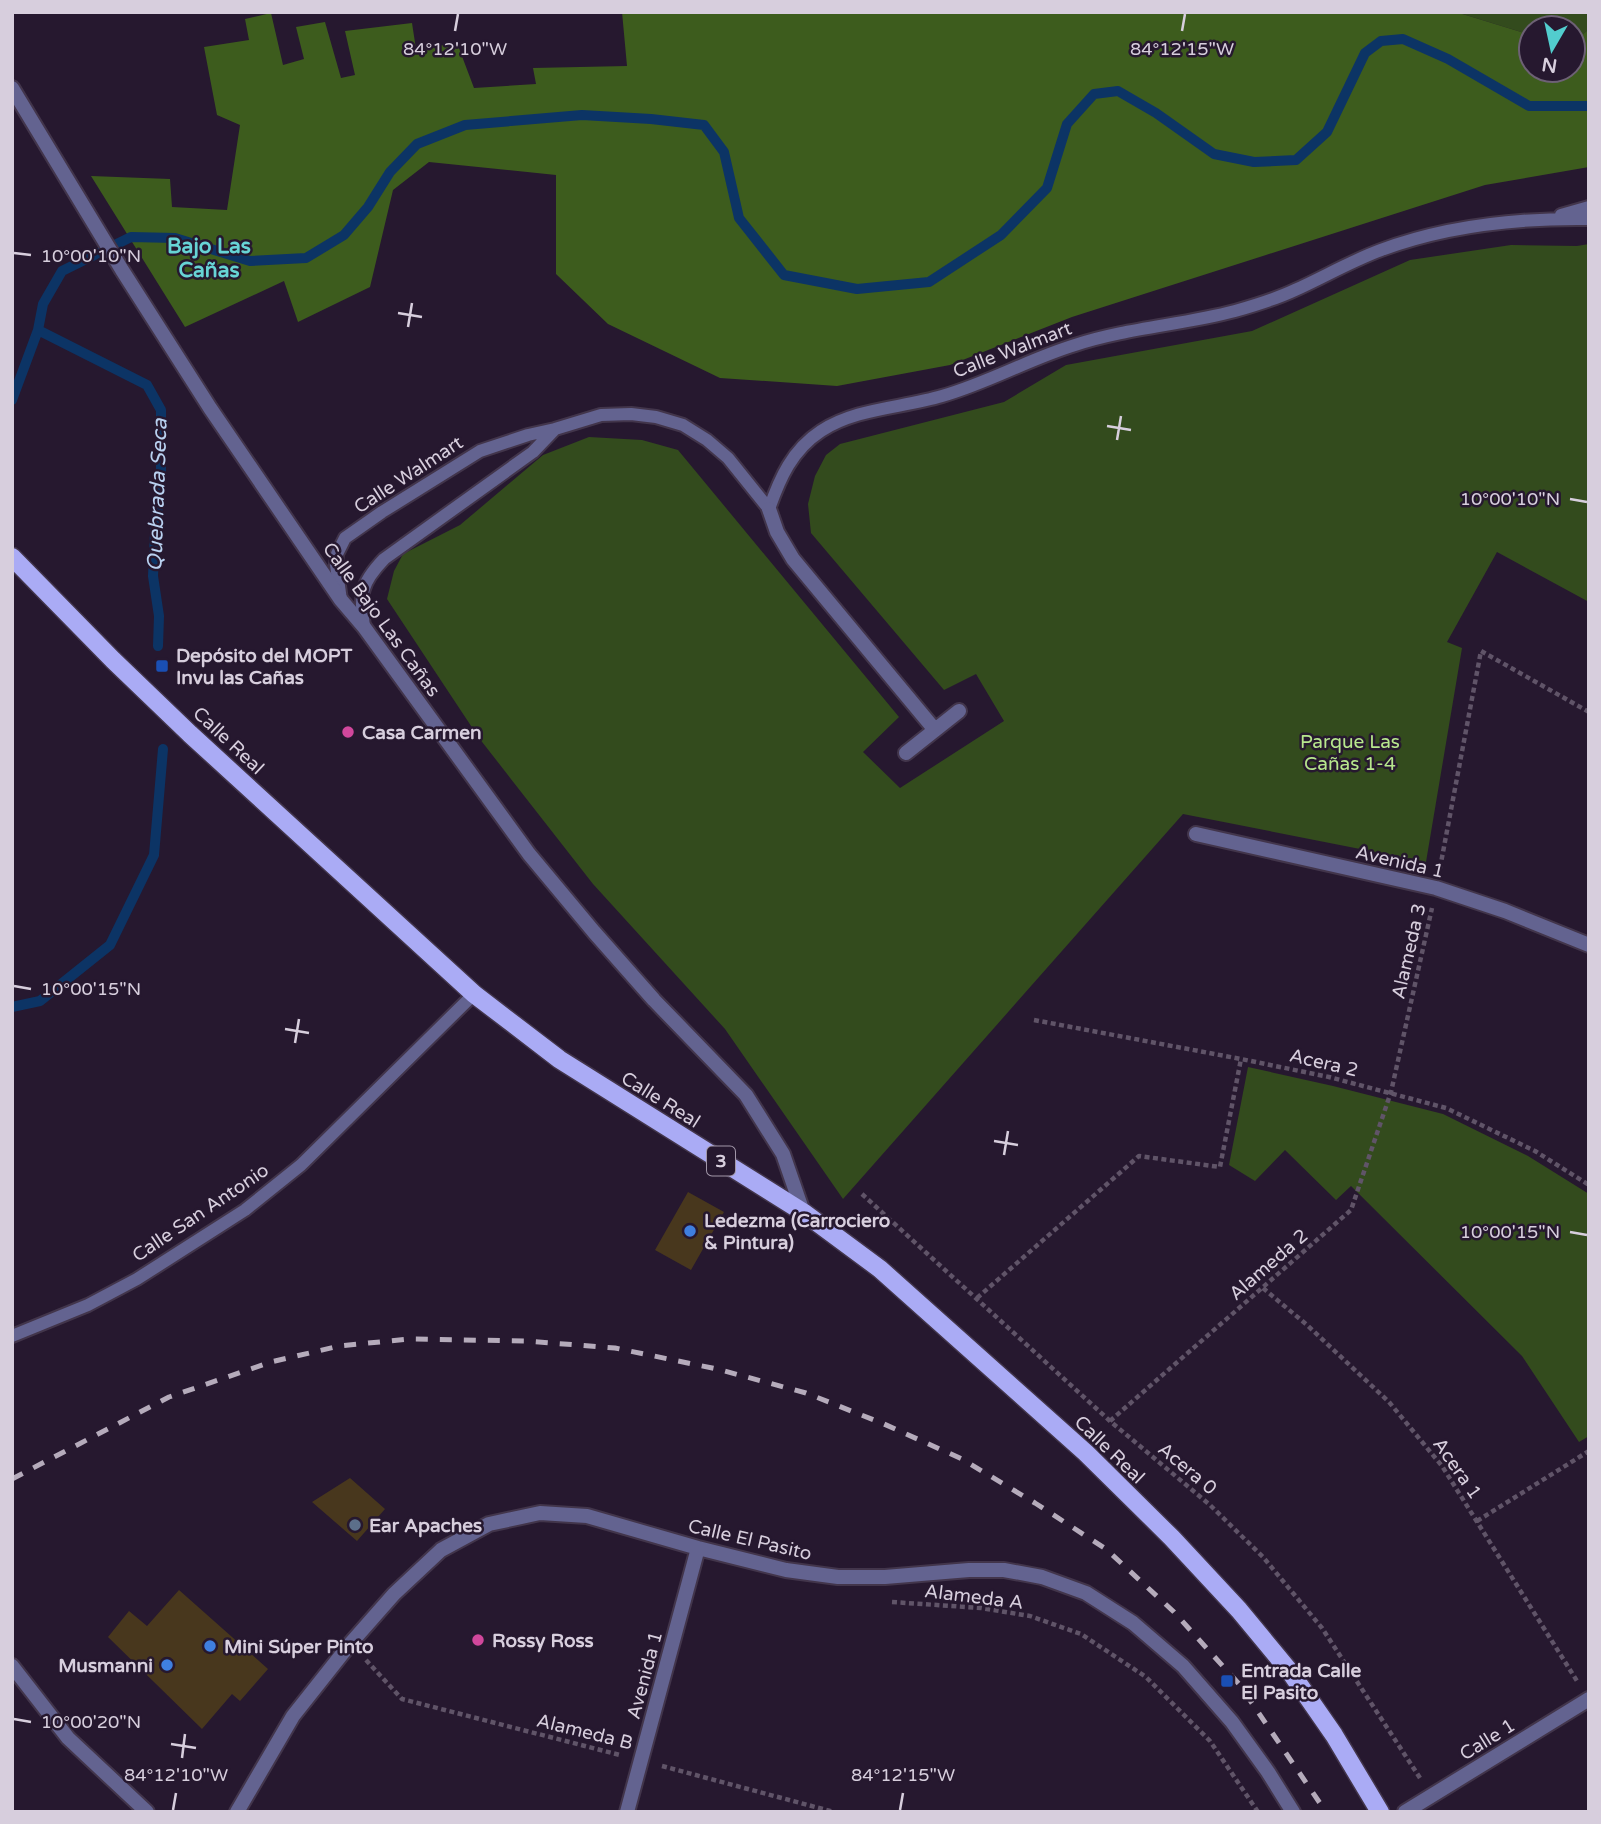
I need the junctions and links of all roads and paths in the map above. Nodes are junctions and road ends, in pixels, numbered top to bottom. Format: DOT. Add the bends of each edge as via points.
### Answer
graph roads {
  1 [pos="12,88"];
  2 [pos="1589,207"];
  3 [pos="1550,218"];
  4 [pos="1589,219"];
  5 [pos="555,429"];
  6 [pos="769,509"];
  7 [pos="12,557"];
  8 [pos="341,600"];
  9 [pos="363,626"];
  10 [pos="959,711"];
  11 [pos="1589,712"];
  12 [pos="935,730"];
  13 [pos="906,753"];
  14 [pos="1196,834"];
  15 [pos="1436,888"];
  16 [pos="1589,946"];
  17 [pos="474,994"];
  18 [pos="1034,1020"];
  19 [pos="1241,1059"];
  20 [pos="1391,1092"];
  21 [pos="1589,1185"];
  22 [pos="862,1194"];
  23 [pos="803,1212"];
  24 [pos="1263,1288"];
  25 [pos="977,1298"];
  26 [pos="12,1336"];
  27 [pos="1110,1420"];
  28 [pos="1589,1451"];
  29 [pos="1477,1521"];
  30 [pos="698,1548"];
  31 [pos="886,1601"];
  32 [pos="351,1644"];
  33 [pos="12,1666"];
  34 [pos="1589,1699"];
  35 [pos="640,1760"];
  36 [pos="1431,1796"];
  37 [pos="147,1812"];
  38 [pos="237,1812"];
  39 [pos="626,1812"];
  40 [pos="834,1812"];
  41 [pos="1258,1812"];
  42 [pos="1293,1812"];
  43 [pos="1380,1812"];
  44 [pos="1405,1812"];
  1 -- 8 [label="street, Calle Bajo Las Cañas" via="210,408"];
  2 -- 3 [label="lane, Calle Walmart"];
  3 -- 4 [label="lane, Calle Walmart"];
  3 -- 6 [label="lane, Calle Walmart" via="1482,224 1417,238 1370,254 1270,301 1072,345 970,388 844,420 821,431 794,454"];
  5 -- 6 [label="lane, Calle Walmart" via="601,415 631,414 683,425 728,458"];
  5 -- 8 [label="lane, Calle Walmart" via="480,451 345,538 336,565"];
  5 -- 9 [label="lane, Calle Walmart" via="533,452 377,566 361,599"];
  6 -- 12 [label="street" via="793,559"];
  7 -- 17 [label="main road, Calle Real / 3" via="190,734"];
  8 -- 9 [label="street, Calle Bajo Las Cañas"];
  9 -- 23 [label="street, Calle Bajo Las Cañas" via="529,855 593,932 746,1095 783,1154"];
  10 -- 12 [label="street"];
  11 -- 15 [label="path, Alameda 3" via="1481,651"];
  12 -- 13 [label="street"];
  14 -- 15 [label="street, Avenida 1"];
  15 -- 16 [label="street, Avenida 1"];
  15 -- 20 [label="path, Alameda 3"];
  17 -- 23 [label="main road, Calle Real / 3" via="559,1059"];
  17 -- 26 [label="lane, Calle San Antonio" via="301,1165 245,1210 137,1279"];
  18 -- 19 [label="path, Acera 2"];
  19 -- 20 [label="path, Acera 2"];
  19 -- 25 [label="path" via="1220,1167 1139,1156"];
  20 -- 21 [label="path, Acera 2" via="1458,1113 1535,1150"];
  20 -- 24 [label="path, Alameda 2" via="1351,1210"];
  22 -- 25 [label="path, Acera 0"];
  23 -- 43 [label="main road, Calle Real / 3" via="880,1269 1086,1453 1172,1538 1292,1673"];
  24 -- 27 [label="path, Alameda 2"];
  24 -- 29 [label="path, Acera 1" via="1389,1402 1442,1466"];
  25 -- 27 [label="path, Acera 0"];
  27 -- 36 [label="path, Acera 0" via="1263,1557 1322,1628"];
  28 -- 29 [label="path"];
  29 -- 34 [label="path, Acera 1"];
  30 -- 32 [label="street, Calle El Pasito" via="587,1516 540,1513 489,1524 441,1550 394,1594"];
  30 -- 35 [label="street, Avenida 1"];
  30 -- 42 [label="street, Calle El Pasito" via="786,1570 838,1577 1004,1570 1086,1592 1133,1623 1183,1666 1232,1722"];
  31 -- 41 [label="path, Alameda A" via="1030,1616 1081,1634 1156,1686 1210,1741"];
  32 -- 35 [label="path, Alameda B" via="402,1699"];
  32 -- 38 [label="street, Calle El Pasito" via="293,1716"];
  33 -- 37 [label="street" via="68,1738"];
  34 -- 36 [label="street, Calle 1"];
  35 -- 39 [label="street, Avenida 1"];
  35 -- 40 [label="path, Alameda B"];
  36 -- 44 [label="street, Calle 1"];
}
